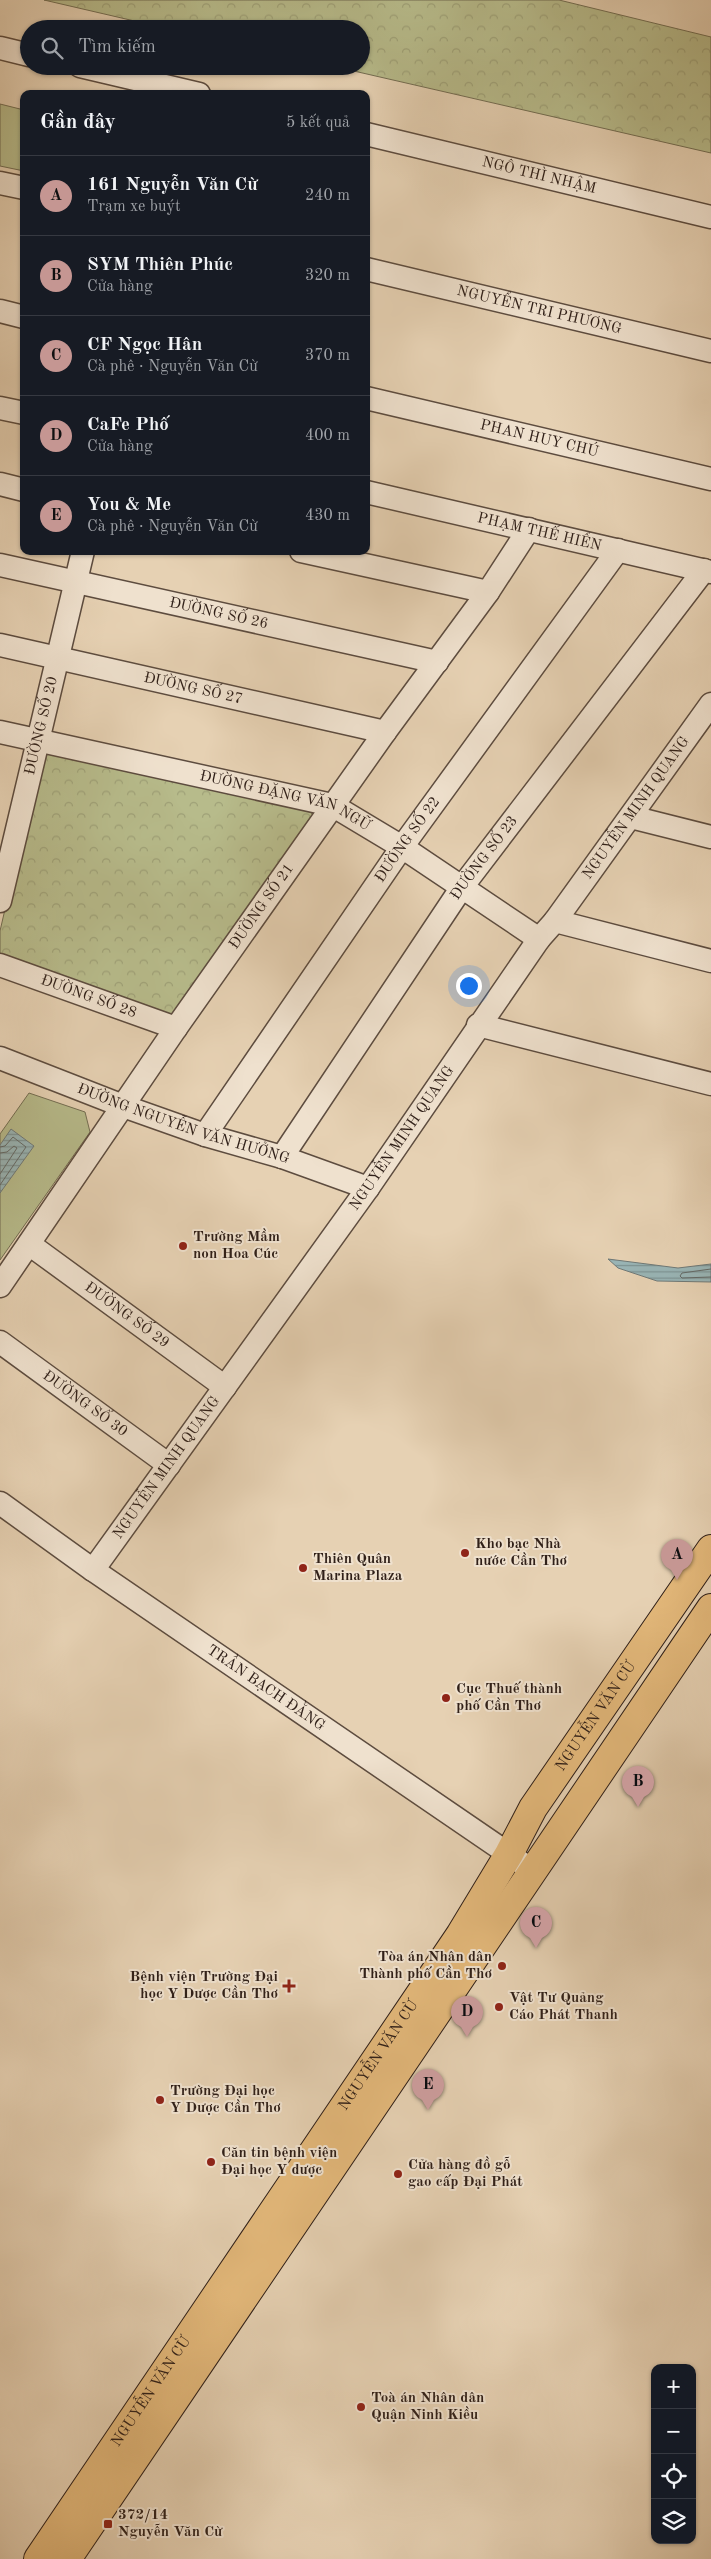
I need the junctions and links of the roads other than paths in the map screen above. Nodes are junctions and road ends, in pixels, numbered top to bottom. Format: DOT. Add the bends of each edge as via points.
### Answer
graph roads {
  1 [pos="0,48"];
  2 [pos="20,52"];
  3 [pos="118,75"];
  4 [pos="180,90"];
  5 [pos="370,135"];
  6 [pos="0,183"];
  7 [pos="20,187"];
  8 [pos="711,217"];
  9 [pos="370,270"];
  10 [pos="0,312"];
  11 [pos="20,316"];
  12 [pos="711,351"];
  13 [pos="370,399"];
  14 [pos="0,408"];
  15 [pos="20,412"];
  16 [pos="711,479"];
  17 [pos="0,484"];
  18 [pos="20,489"];
  19 [pos="370,493"];
  20 [pos="529,529"];
  21 [pos="618,550"];
  22 [pos="82,555"];
  23 [pos="319,555"];
  24 [pos="0,565"];
  25 [pos="707,571"];
  26 [pos="75,582"];
  27 [pos="488,592"];
  28 [pos="0,645"];
  29 [pos="58,657"];
  30 [pos="437,662"];
  31 [pos="708,711"];
  32 [pos="0,732"];
  33 [pos="384,732"];
  34 [pos="39,742"];
  35 [pos="332,805"];
  36 [pos="631,817"];
  37 [pos="711,837"];
  38 [pos="402,847"];
  39 [pos="462,887"];
  40 [pos="0,901"];
  41 [pos="555,921"];
  42 [pos="539,939"];
  43 [pos="711,961"];
  44 [pos="0,965"];
  45 [pos="478,1025"];
  46 [pos="176,1028"];
  47 [pos="0,1058"];
  48 [pos="711,1084"];
  49 [pos="123,1106"];
  50 [pos="205,1135"];
  51 [pos="282,1156"];
  52 [pos="368,1188"];
  53 [pos="30,1244"];
  54 [pos="0,1286"];
  55 [pos="0,1342"];
  56 [pos="225,1386"];
  57 [pos="169,1465"];
  58 [pos="0,1503"];
  59 [pos="711,1549"];
  60 [pos="93,1570"];
  61 [pos="711,1608"];
  62 [pos="509,1854"];
  63 [pos="532,1870"];
  64 [pos="38,2559"];
  65 [pos="67,2559"];
  1 -- 2 [label="street"];
  3 -- 4 [label="street"];
  5 -- 8 [label="street, NGÔ THÌ NHẬM"];
  6 -- 7 [label="street"];
  9 -- 12 [label="street, NGUYỂN TRI PHƯƠNG"];
  10 -- 11 [label="street"];
  13 -- 16 [label="street, PHAN HUY CHÚ"];
  14 -- 15 [label="street"];
  17 -- 18 [label="street"];
  19 -- 20 [label="street, PHẠM THẾ HIỂN"];
  20 -- 21 [label="street, PHẠM THẾ HIỂN"];
  20 -- 27 [label="street, ĐƯỜNG SỐ 21"];
  21 -- 25 [label="street, PHẠM THẾ HIỂN"];
  21 -- 38 [label="street, ĐƯỜNG SỐ 22"];
  22 -- 26 [label="street, ĐƯỜNG SỐ 20"];
  23 -- 27 [label="street"];
  24 -- 26 [label="street, ĐƯỜNG SỐ 26"];
  25 -- 39 [label="street, ĐƯỜNG SỐ 23"];
  26 -- 29 [label="street, ĐƯỜNG SỐ 20"];
  26 -- 30 [label="street, ĐƯỜNG SỐ 26"];
  27 -- 30 [label="street, ĐƯỜNG SỐ 21"];
  28 -- 29 [label="street, ĐƯỜNG SỐ 27"];
  29 -- 33 [label="street, ĐƯỜNG SỐ 27"];
  29 -- 34 [label="street, ĐƯỜNG SỐ 20"];
  30 -- 33 [label="street, ĐƯỜNG SỐ 21"];
  31 -- 36 [label="street, NGUYỄN MINH QUANG"];
  32 -- 34 [label="street, ĐƯỜNG ĐẶNG VĂN NGỮ"];
  33 -- 35 [label="street, ĐƯỜNG SỐ 21"];
  34 -- 35 [label="street, ĐƯỜNG ĐẶNG VĂN NGỮ"];
  34 -- 40 [label="street, ĐƯỜNG SỐ 20"];
  35 -- 38 [label="street, ĐƯỜNG ĐẶNG VĂN NGỮ"];
  35 -- 46 [label="street, ĐƯỜNG SỐ 21"];
  36 -- 37 [label="street"];
  36 -- 41 [label="street, NGUYỄN MINH QUANG"];
  38 -- 39 [label="street, ĐƯỜNG ĐẶNG VĂN NGỮ"];
  38 -- 50 [label="street, ĐƯỜNG SỐ 22"];
  39 -- 42 [label="street, ĐƯỜNG ĐẶNG VĂN NGỮ"];
  39 -- 51 [label="street, ĐƯỜNG SỐ 23"];
  41 -- 42 [label="street, NGUYỄN MINH QUANG"];
  41 -- 43 [label="street"];
  42 -- 45 [label="street, NGUYỄN MINH QUANG"];
  44 -- 46 [label="street, ĐƯỜNG SỐ 28"];
  45 -- 48 [label="street"];
  45 -- 52 [label="street, NGUYỄN MINH QUANG"];
  46 -- 49 [label="street, ĐƯỜNG SỐ 21"];
  47 -- 49 [label="street, ĐƯỜNG NGUYỄN VĂN HƯỞNG"];
  49 -- 50 [label="street, ĐƯỜNG NGUYỄN VĂN HƯỞNG"];
  49 -- 53 [label="street, ĐƯỜNG SỐ 21"];
  50 -- 51 [label="street, ĐƯỜNG NGUYỄN VĂN HƯỞNG"];
  51 -- 52 [label="street, ĐƯỜNG NGUYỄN VĂN HƯỞNG"];
  52 -- 56 [label="street, NGUYỄN MINH QUANG"];
  53 -- 54 [label="street, ĐƯỜNG SỐ 21"];
  53 -- 56 [label="street, ĐƯỜNG SỐ 29"];
  55 -- 57 [label="street, ĐƯỜNG SỐ 30"];
  56 -- 57 [label="street, NGUYỄN MINH QUANG"];
  57 -- 60 [label="street, NGUYỄN MINH QUANG"];
  58 -- 60 [label="street, TRẦN BẠCH ĐẰNG"];
  59 -- 62 [label="main road, NGUYỄN VĂN CỪ" via="533,1808"];
  60 -- 62 [label="street, TRẦN BẠCH ĐẰNG"];
  61 -- 63 [label="main road, NGUYỄN VĂN CỪ"];
  62 -- 63 [label="street, TRẦN BẠCH ĐẰNG"];
  62 -- 64 [label="main road, NGUYỄN VĂN CỪ" via="460,1935"];
  63 -- 65 [label="main road, NGUYỄN VĂN CỪ"];
}
